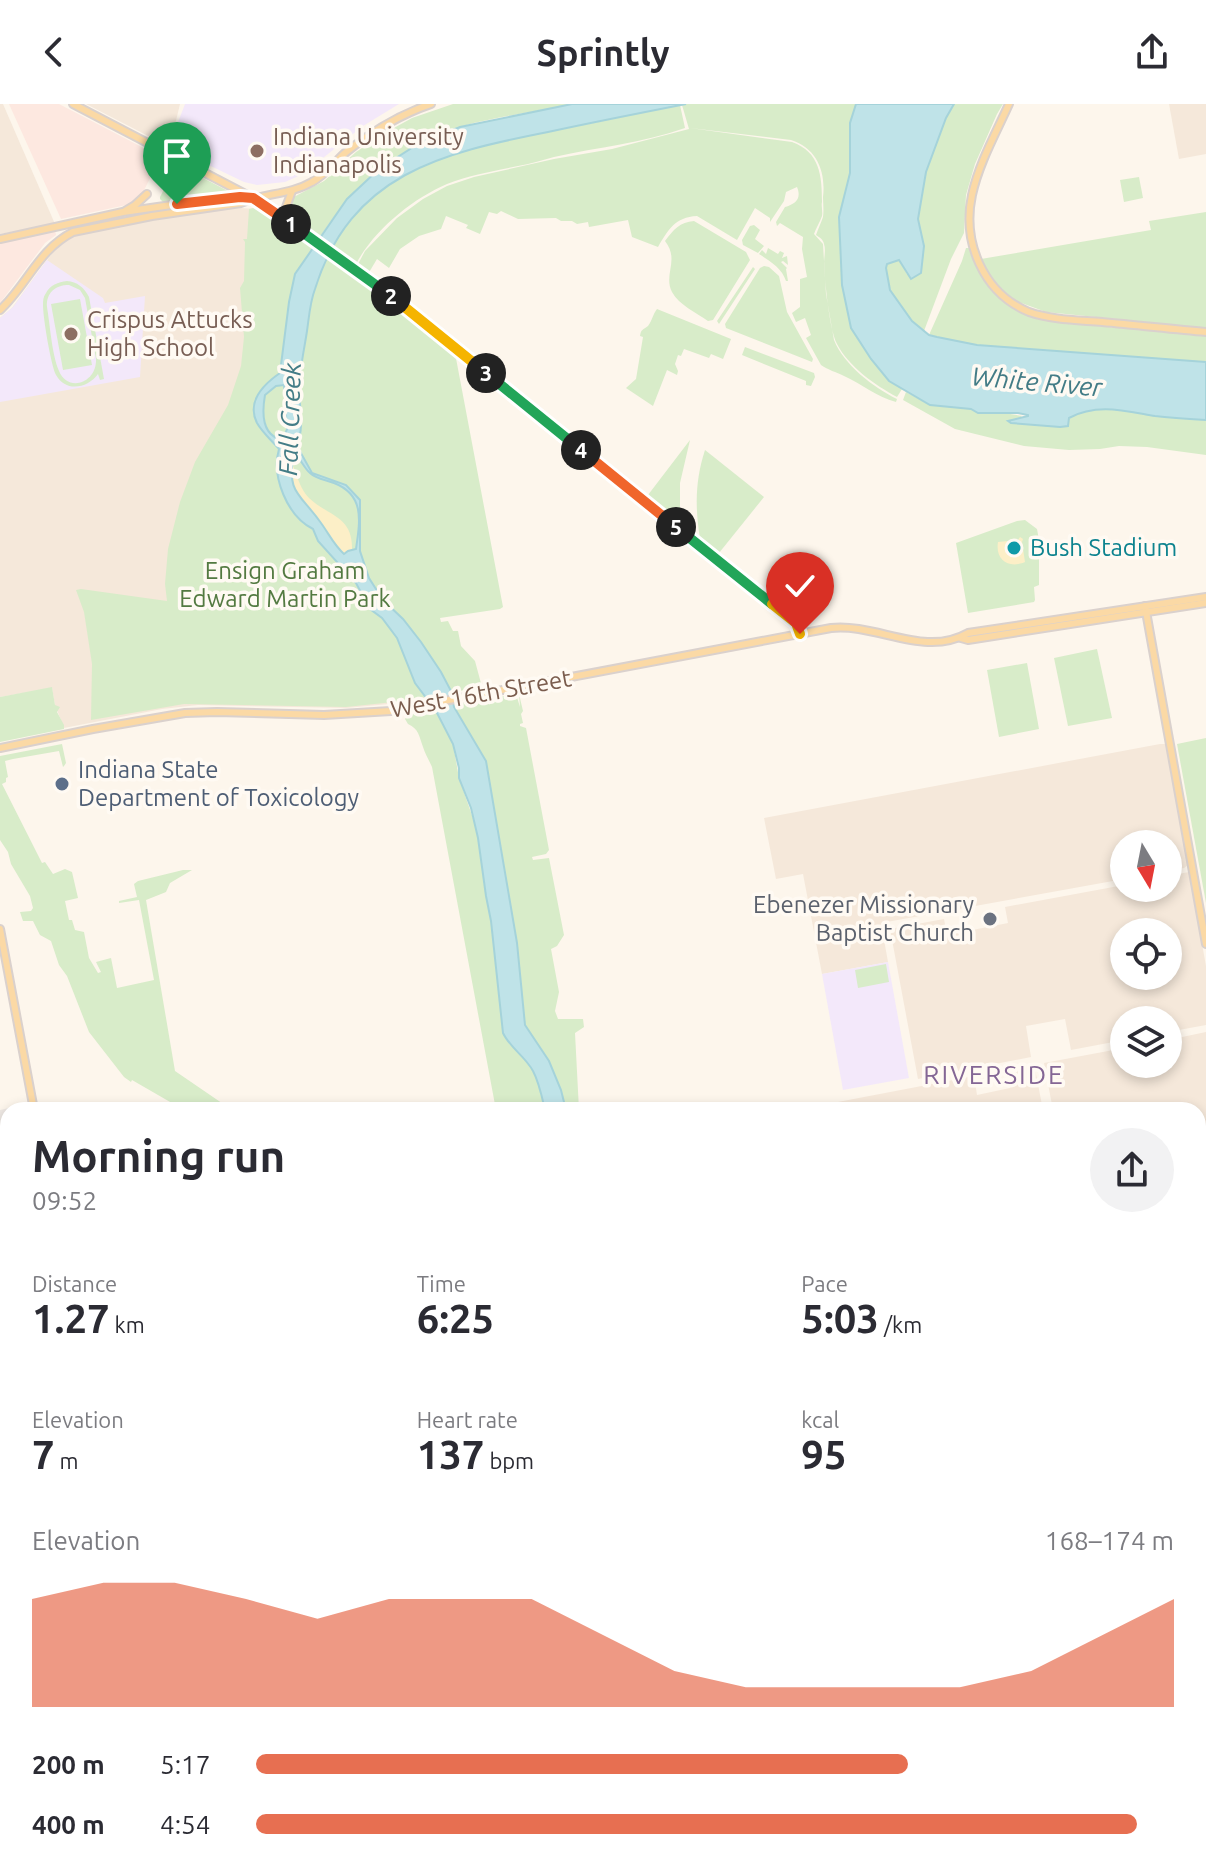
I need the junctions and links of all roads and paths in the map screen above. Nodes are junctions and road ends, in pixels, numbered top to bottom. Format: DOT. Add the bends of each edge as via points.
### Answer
graph roads {
  1 [pos="73,104"];
  2 [pos="431,104"];
  3 [pos="1009,104"];
  4 [pos="292,191"];
  5 [pos="147,194"];
  6 [pos="253,198"];
  7 [pos="123,212"];
  8 [pos="292,225"];
  9 [pos="0,239"];
  10 [pos="0,310"];
  11 [pos="1206,332"];
  12 [pos="1206,597"];
  13 [pos="1206,603"];
  14 [pos="1146,609"];
  15 [pos="800,634"];
  16 [pos="0,748"];
  17 [pos="0,929"];
  18 [pos="1206,944"];
  19 [pos="32,1102"];
  1 -- 6 [label="main road"];
  2 -- 4 [label="main road" via="380,128 317,179"];
  3 -- 11 [label="main road" via="970,207 975,254 995,288 1042,316"];
  4 -- 6 [label="main road"];
  4 -- 8 [label="main road" via="286,207"];
  5 -- 7 [label="main road"];
  6 -- 7 [label="main road"];
  6 -- 8 [label="main road"];
  6 -- 10 [label="main road" via="62,238"];
  7 -- 9 [label="main road"];
  8 -- 15 [label="main road" via="388,294 796,623"];
  12 -- 14 [label="main road, West 16th Street"];
  13 -- 14 [label="main road, West 16th Street"];
  14 -- 15 [label="main road, West 16th Street" via="968,640 912,641 847,627"];
  14 -- 18 [label="main road"];
  15 -- 16 [label="main road, West 16th Street" via="371,713 185,713"];
  17 -- 19 [label="main road"];
}
